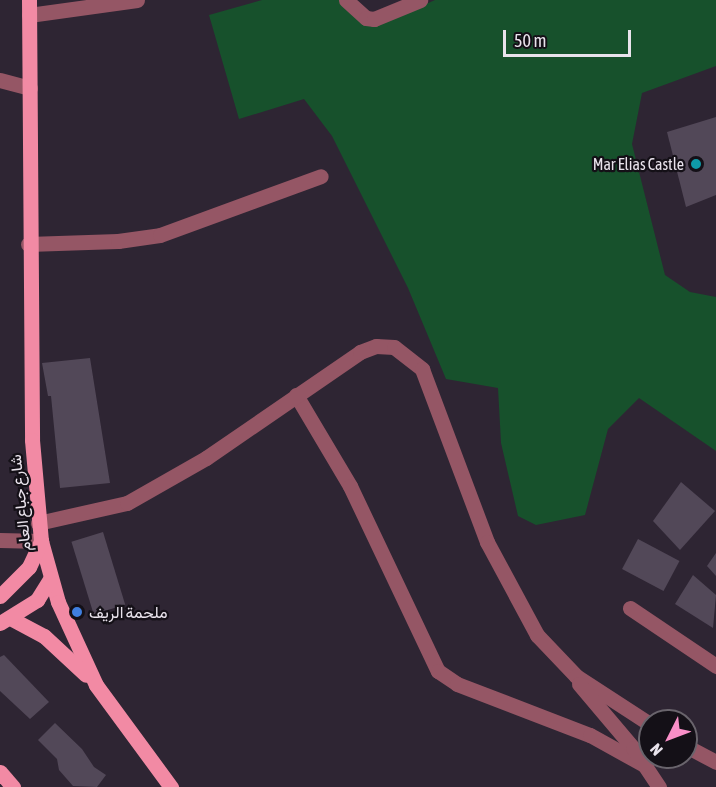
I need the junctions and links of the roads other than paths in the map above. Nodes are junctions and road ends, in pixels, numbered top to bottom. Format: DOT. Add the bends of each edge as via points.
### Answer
graph roads {
  1 [pos="137,0"];
  2 [pos="346,0"];
  3 [pos="420,0"];
  4 [pos="29,7"];
  5 [pos="0,80"];
  6 [pos="30,88"];
  7 [pos="321,176"];
  8 [pos="28,244"];
  9 [pos="296,395"];
  10 [pos="38,523"];
  11 [pos="0,540"];
  12 [pos="40,541"];
  13 [pos="50,579"];
  14 [pos="0,596"];
  15 [pos="630,608"];
  16 [pos="5,621"];
  17 [pos="560,661"];
  18 [pos="716,666"];
  19 [pos="96,685"];
  20 [pos="638,717"];
  21 [pos="698,752"];
  22 [pos="638,756"];
  23 [pos="638,762"];
  24 [pos="716,762"];
  25 [pos="648,769"];
  26 [pos="0,772"];
  27 [pos="158,774"];
  28 [pos="13,787"];
  29 [pos="171,787"];
  30 [pos="179,787"];
  31 [pos="659,787"];
  1 -- 4 [label="street"];
  2 -- 3 [label="street" via="366,18 374,19"];
  4 -- 6 [label="main road, شارع جباع العام"];
  5 -- 6 [label="street"];
  6 -- 8 [label="main road, شارع جباع العام"];
  7 -- 8 [label="street" via="160,235 118,242"];
  8 -- 10 [label="main road, شارع جباع العام"];
  9 -- 10 [label="street" via="206,458 127,503"];
  9 -- 17 [label="street" via="360,352 376,346 404,351 422,369 503,576 537,635"];
  9 -- 23 [label="street" via="350,486 438,671 457,684 590,735"];
  10 -- 12 [label="main road, شارع جباع العام"];
  11 -- 12 [label="street"];
  12 -- 13 [label="main road, شارع جباع العام"];
  12 -- 14 [label="main road" via="29,567"];
  13 -- 16 [label="main road" via="37,600"];
  13 -- 19 [label="main road, شارع جباع العام"];
  15 -- 18 [label="street"];
  16 -- 19 [label="main road" via="44,636"];
  17 -- 20 [label="street" via="589,686"];
  17 -- 22 [label="street"];
  19 -- 27 [label="main road, شارع جباع العام"];
  21 -- 24 [label="street"];
  25 -- 31 [label="street"];
  26 -- 28 [label="main road"];
  27 -- 29 [label="main road, شارع جباع العام"];
  27 -- 30 [label="street"];
}
